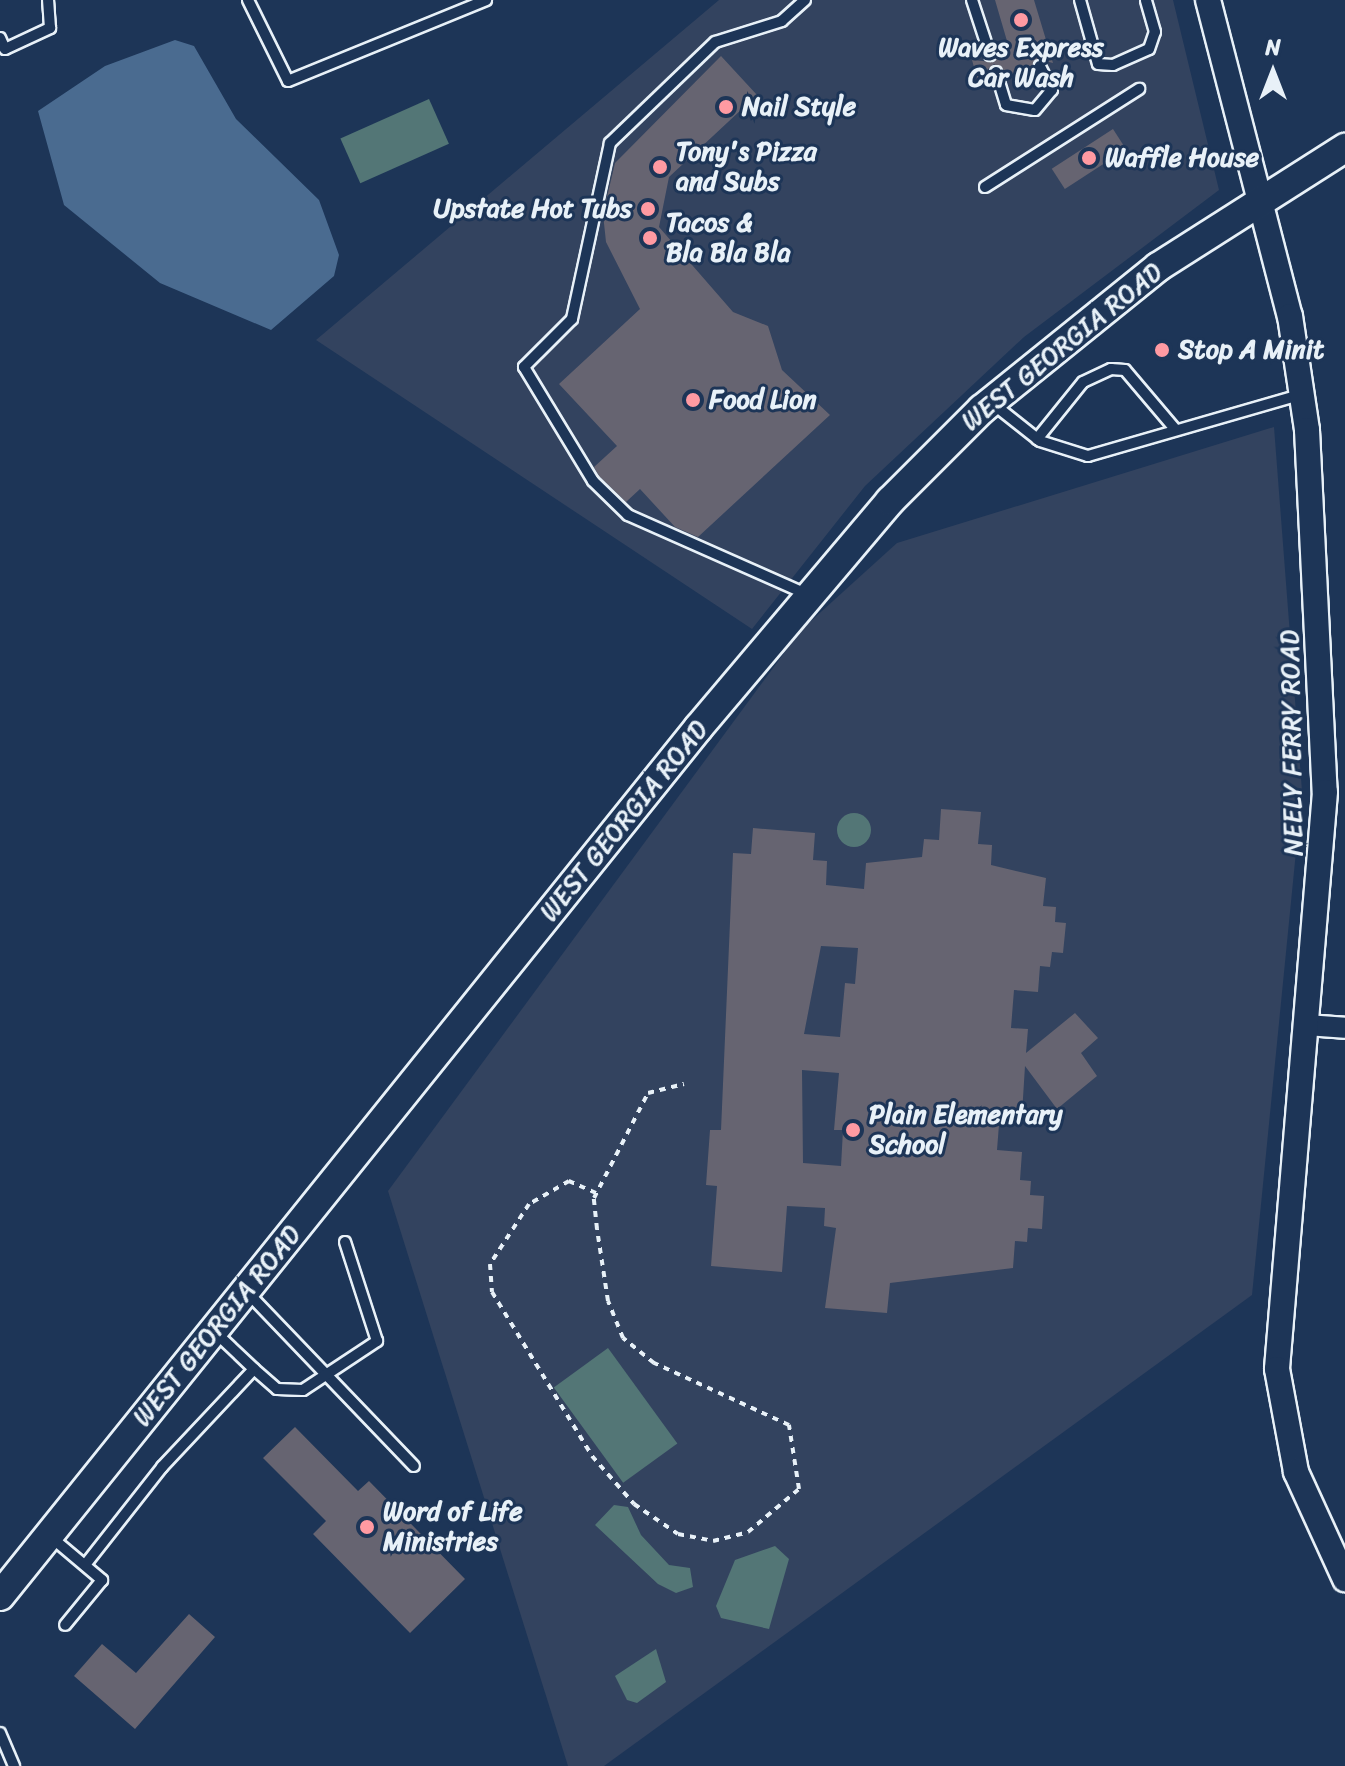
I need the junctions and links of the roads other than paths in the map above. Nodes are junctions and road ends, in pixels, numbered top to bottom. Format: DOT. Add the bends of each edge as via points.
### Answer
graph roads {
  1 [pos="48,0"];
  2 [pos="248,0"];
  3 [pos="486,0"];
  4 [pos="805,0"];
  5 [pos="972,0"];
  6 [pos="1080,0"];
  7 [pos="1146,0"];
  8 [pos="1208,0"];
  9 [pos="0,38"];
  10 [pos="990,55"];
  11 [pos="1040,66"];
  12 [pos="996,72"];
  13 [pos="1139,89"];
  14 [pos="1345,148"];
  15 [pos="985,187"];
  16 [pos="1261,200"];
  17 [pos="1301,394"];
  18 [pos="991,402"];
  19 [pos="1175,429"];
  20 [pos="1037,439"];
  21 [pos="808,595"];
  22 [pos="1306,1025"];
  23 [pos="1345,1028"];
  24 [pos="345,1242"];
  25 [pos="246,1291"];
  26 [pos="213,1331"];
  27 [pos="254,1369"];
  28 [pos="327,1375"];
  29 [pos="414,1466"];
  30 [pos="49,1535"];
  31 [pos="85,1565"];
  32 [pos="1345,1579"];
  33 [pos="0,1596"];
  34 [pos="65,1625"];
  35 [pos="0,1733"];
  36 [pos="14,1766"];
  1 -- 9 [label="lane" via="50,28 5,49"];
  2 -- 3 [label="lane" via="288,81"];
  4 -- 21 [label="lane" via="782,21 715,42 610,143 572,319 524,367 593,481 628,515"];
  5 -- 10 [label="lane"];
  6 -- 7 [label="lane" via="1098,64 1113,65 1149,49 1155,32"];
  8 -- 16 [label="street, NEELY FERRY ROAD"];
  11 -- 12 [label="lane" via="1052,90 1035,110 1006,105"];
  13 -- 15 [label="lane"];
  14 -- 16 [label="main road, WEST GEORGIA ROAD"];
  16 -- 17 [label="street, NEELY FERRY ROAD"];
  16 -- 18 [label="main road, WEST GEORGIA ROAD" via="1158,267"];
  17 -- 19 [label="lane"];
  17 -- 22 [label="street, NEELY FERRY ROAD" via="1325,792"];
  18 -- 20 [label="lane"];
  18 -- 21 [label="main road, WEST GEORGIA ROAD"];
  19 -- 20 [label="lane" via="1088,456"];
  19 -- 20 [label="lane" via="1125,370 1111,369 1083,382"];
  21 -- 25 [label="main road, WEST GEORGIA ROAD"];
  22 -- 23 [label="street"];
  22 -- 32 [label="street, NEELY FERRY ROAD" via="1277,1369 1296,1472"];
  24 -- 28 [label="lane" via="377,1341"];
  25 -- 26 [label="main road, WEST GEORGIA ROAD"];
  25 -- 28 [label="lane"];
  26 -- 27 [label="lane"];
  26 -- 30 [label="main road, WEST GEORGIA ROAD"];
  27 -- 28 [label="lane" via="277,1389 303,1390"];
  27 -- 31 [label="lane" via="162,1467"];
  28 -- 29 [label="lane"];
  30 -- 31 [label="lane"];
  30 -- 33 [label="main road, WEST GEORGIA ROAD"];
  31 -- 34 [label="lane" via="102,1580"];
  35 -- 36 [label="lane"];
}
